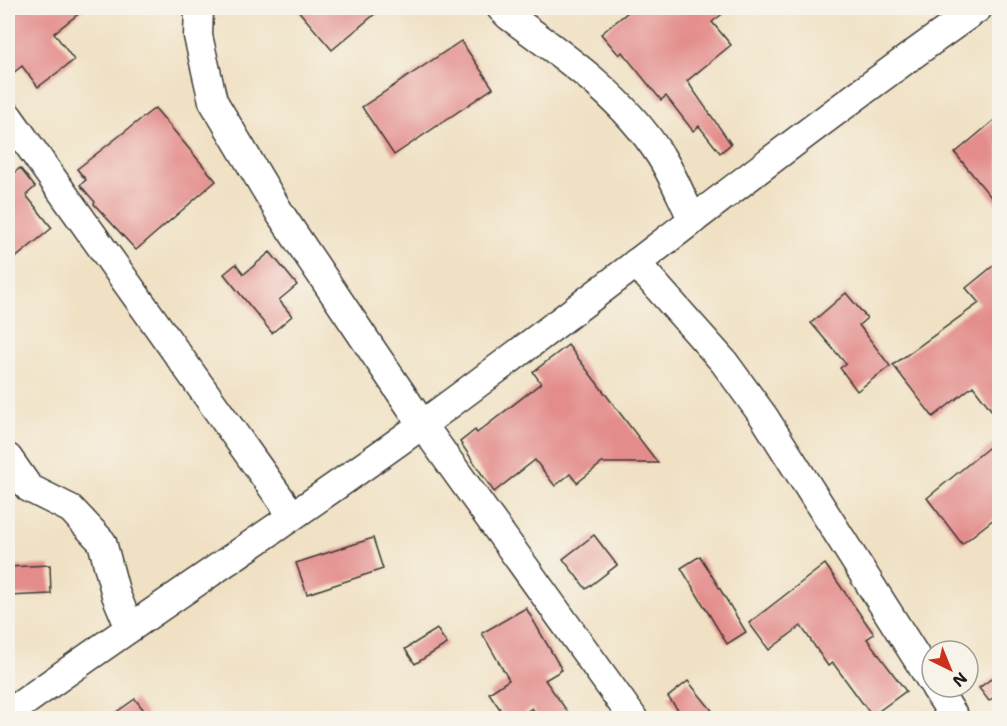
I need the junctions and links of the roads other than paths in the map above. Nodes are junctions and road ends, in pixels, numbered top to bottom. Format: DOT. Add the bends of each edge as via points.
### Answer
graph roads {
  1 [pos="199,8"];
  2 [pos="501,8"];
  3 [pos="978,8"];
  4 [pos="8,116"];
  5 [pos="693,220"];
  6 [pos="636,263"];
  7 [pos="422,424"];
  8 [pos="8,458"];
  9 [pos="18,489"];
  10 [pos="292,515"];
  11 [pos="129,626"];
  12 [pos="920,663"];
  13 [pos="943,699"];
  14 [pos="8,714"];
  15 [pos="633,718"];
  16 [pos="955,718"];
  1 -- 7 [label="street" via="198,36 213,101 281,215"];
  2 -- 5 [label="street" via="574,63 626,110 661,155"];
  3 -- 5 [label="street" via="867,86"];
  4 -- 10 [label="street"];
  5 -- 6 [label="street"];
  6 -- 7 [label="street"];
  6 -- 12 [label="street" via="724,362 764,417"];
  7 -- 10 [label="street"];
  7 -- 15 [label="street"];
  8 -- 9 [label="street"];
  9 -- 11 [label="street" via="71,509 102,542"];
  10 -- 11 [label="street"];
  11 -- 14 [label="street"];
  13 -- 16 [label="street"];
}
